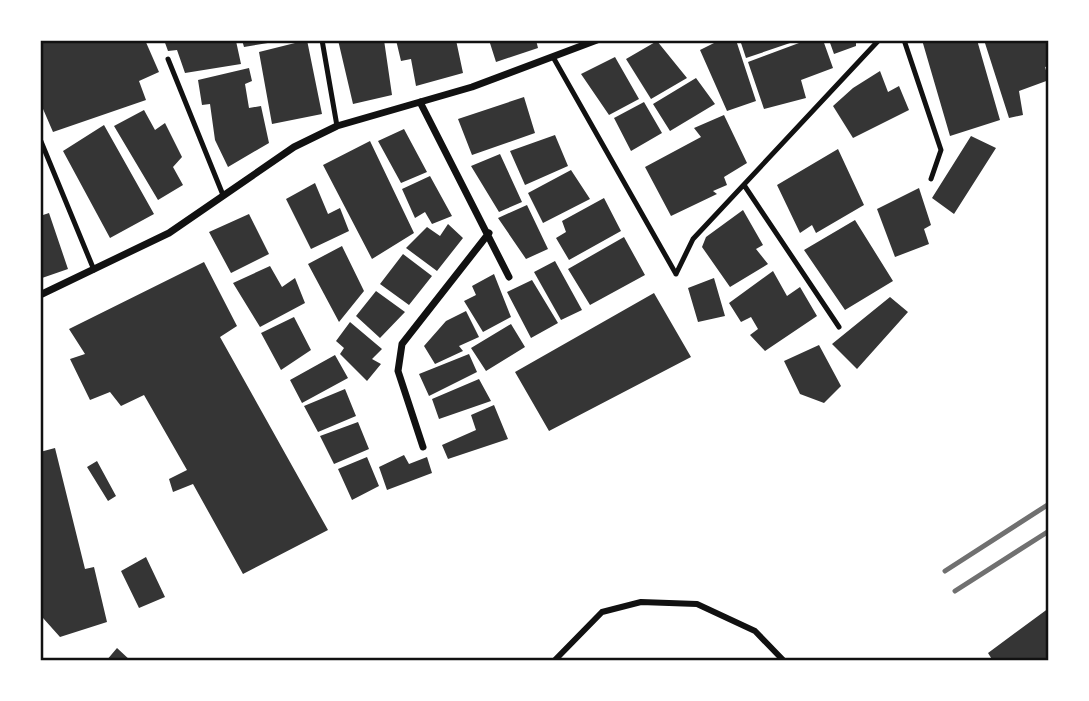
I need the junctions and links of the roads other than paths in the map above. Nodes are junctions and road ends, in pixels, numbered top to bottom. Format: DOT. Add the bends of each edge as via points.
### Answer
graph roads {
  1 [pos="322,40"];
  2 [pos="597,40"];
  3 [pos="879,40"];
  4 [pos="904,40"];
  5 [pos="553,57"];
  6 [pos="168,59"];
  7 [pos="420,102"];
  8 [pos="337,126"];
  9 [pos="40,139"];
  10 [pos="931,179"];
  11 [pos="744,185"];
  12 [pos="223,195"];
  13 [pos="489,233"];
  14 [pos="94,270"];
  15 [pos="509,276"];
  16 [pos="40,295"];
  17 [pos="839,327"];
  18 [pos="423,447"];
  19 [pos="554,661"];
  20 [pos="784,661"];
  1 -- 8 [label="lane"];
  2 -- 5 [label="street"];
  3 -- 11 [label="lane"];
  4 -- 10 [label="lane" via="941,150"];
  5 -- 7 [label="street"];
  5 -- 11 [label="lane" via="676,274 693,239"];
  6 -- 12 [label="lane"];
  7 -- 8 [label="street"];
  7 -- 13 [label="street"];
  8 -- 12 [label="street" via="294,147"];
  9 -- 14 [label="lane"];
  11 -- 17 [label="lane"];
  12 -- 14 [label="street" via="169,233"];
  13 -- 15 [label="street"];
  13 -- 18 [label="street" via="401,344 398,371"];
  14 -- 16 [label="street"];
  19 -- 20 [label="street" via="602,612 641,602 697,604 755,631"];
}
